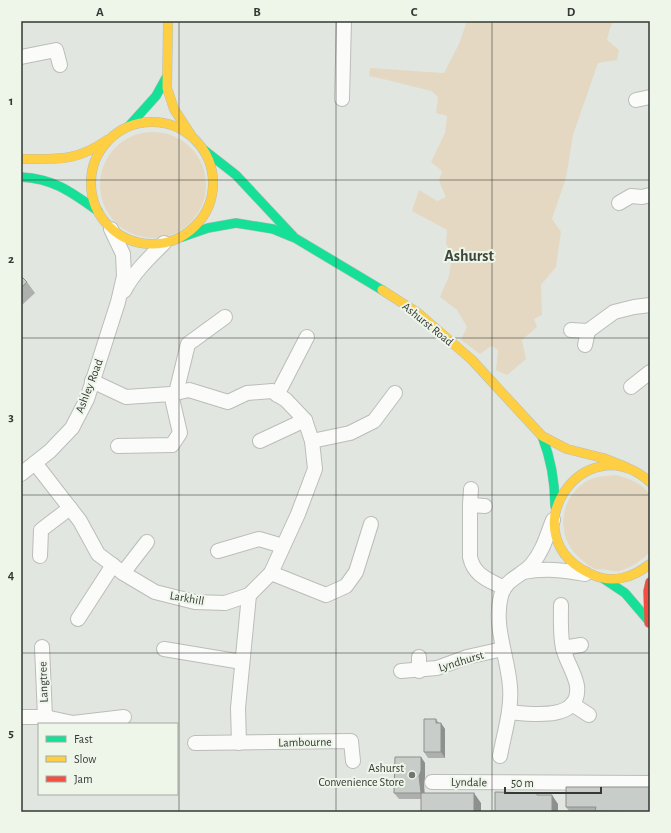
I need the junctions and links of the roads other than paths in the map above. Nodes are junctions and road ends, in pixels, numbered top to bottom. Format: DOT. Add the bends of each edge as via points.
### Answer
graph roads {
  1 [pos="168,21"];
  2 [pos="344,21"];
  3 [pos="21,58"];
  4 [pos="60,65"];
  5 [pos="166,78"];
  6 [pos="650,96"];
  7 [pos="342,100"];
  8 [pos="636,100"];
  9 [pos="129,126"];
  10 [pos="194,138"];
  11 [pos="110,139"];
  12 [pos="204,150"];
  13 [pos="21,158"];
  14 [pos="21,177"];
  15 [pos="650,195"];
  16 [pos="619,203"];
  17 [pos="98,211"];
  18 [pos="111,229"];
  19 [pos="182,237"];
  20 [pos="295,238"];
  21 [pos="164,243"];
  22 [pos="118,302"];
  23 [pos="650,305"];
  24 [pos="225,317"];
  25 [pos="572,330"];
  26 [pos="588,331"];
  27 [pos="306,337"];
  28 [pos="585,345"];
  29 [pos="650,372"];
  30 [pos="92,381"];
  31 [pos="631,387"];
  32 [pos="174,393"];
  33 [pos="395,393"];
  34 [pos="277,395"];
  35 [pos="305,420"];
  36 [pos="542,436"];
  37 [pos="260,441"];
  38 [pos="312,441"];
  39 [pos="118,446"];
  40 [pos="34,463"];
  41 [pos="643,466"];
  42 [pos="628,468"];
  43 [pos="21,474"];
  44 [pos="650,482"];
  45 [pos="471,489"];
  46 [pos="470,505"];
  47 [pos="485,506"];
  48 [pos="70,508"];
  49 [pos="554,514"];
  50 [pos="371,524"];
  51 [pos="147,542"];
  52 [pos="283,546"];
  53 [pos="218,551"];
  54 [pos="40,556"];
  55 [pos="650,564"];
  56 [pos="118,569"];
  57 [pos="523,572"];
  58 [pos="271,573"];
  59 [pos="587,575"];
  60 [pos="604,579"];
  61 [pos="650,582"];
  62 [pos="504,588"];
  63 [pos="249,595"];
  64 [pos="561,605"];
  65 [pos="78,619"];
  66 [pos="649,623"];
  67 [pos="581,644"];
  68 [pos="42,647"];
  69 [pos="503,648"];
  70 [pos="563,648"];
  71 [pos="164,649"];
  72 [pos="419,656"];
  73 [pos="242,662"];
  74 [pos="401,671"];
  75 [pos="419,671"];
  76 [pos="572,704"];
  77 [pos="509,712"];
  78 [pos="589,715"];
  79 [pos="21,717"];
  80 [pos="45,717"];
  81 [pos="124,717"];
  82 [pos="195,743"];
  83 [pos="239,743"];
  84 [pos="500,756"];
  85 [pos="353,761"];
  86 [pos="432,782"];
  87 [pos="650,783"];
  1 -- 5 [label="street"];
  2 -- 7 [label="street"];
  3 -- 4 [label="street" via="56,50"];
  5 -- 9 [label="street" via="156,96"];
  5 -- 10 [label="street" via="172,104"];
  6 -- 8 [label="street"];
  9 -- 10 [label="street" via="146,122 163,123 179,128"];
  9 -- 11 [label="street"];
  10 -- 12 [label="street"];
  11 -- 13 [label="street" via="74,157"];
  11 -- 17 [label="street" via="98,154 92,173 91,193"];
  12 -- 19 [label="street" via="211,168 213,188 208,208 197,224"];
  12 -- 20 [label="street, Ashurst Road" via="236,175"];
  14 -- 17 [label="street" via="44,179 61,185"];
  15 -- 16 [label="street" via="631,196"];
  17 -- 18 [label="street"];
  18 -- 21 [label="street" via="133,241 145,244"];
  18 -- 22 [label="street, Ashley Road" via="122,254 124,276"];
  19 -- 20 [label="street, Ashurst Road" via="208,228 236,223 273,229"];
  19 -- 21 [label="street"];
  20 -- 36 [label="street, Ashurst Road" via="418,313 472,360"];
  21 -- 22 [label="street, Ashley Road" via="130,280"];
  22 -- 30 [label="street, Ashley Road"];
  23 -- 26 [label="street" via="614,312"];
  24 -- 32 [label="street" via="188,344"];
  25 -- 26 [label="street"];
  26 -- 28 [label="street"];
  27 -- 34 [label="street"];
  29 -- 31 [label="street"];
  30 -- 32 [label="street, Larkhill" via="126,397"];
  30 -- 40 [label="street, Ashley Road" via="72,428 50,451"];
  32 -- 34 [label="street, Larkhill" via="189,390 228,402 246,393 272,391"];
  32 -- 39 [label="street" via="180,433 172,445"];
  33 -- 38 [label="street" via="374,421 350,433"];
  34 -- 35 [label="street, Larkhill" via="286,400"];
  35 -- 37 [label="street"];
  35 -- 38 [label="street, Larkhill"];
  36 -- 42 [label="street, Ashurst Road" via="567,449 603,458"];
  36 -- 49 [label="street, Ashurst Road" via="553,466"];
  38 -- 52 [label="street, Larkhill" via="315,468"];
  40 -- 43 [label="street, Ashley Road"];
  40 -- 48 [label="street, Larkhill"];
  41 -- 42 [label="street"];
  42 -- 44 [label="street, Ashurst Road" via="645,476"];
  42 -- 49 [label="street" via="608,465 584,472 562,493"];
  45 -- 46 [label="street"];
  46 -- 47 [label="street"];
  46 -- 62 [label="street" via="471,564 475,571"];
  48 -- 54 [label="street" via="41,530"];
  48 -- 56 [label="street, Larkhill" via="98,554"];
  49 -- 57 [label="street" via="537,558"];
  49 -- 59 [label="street, Ashurst Road" via="555,534 561,551 572,565"];
  50 -- 58 [label="street" via="356,572 346,586 326,595"];
  51 -- 56 [label="street"];
  52 -- 53 [label="street" via="259,539"];
  52 -- 58 [label="street, Larkhill"];
  55 -- 60 [label="street" via="638,573 622,579"];
  56 -- 63 [label="street, Larkhill" via="156,592 195,602 225,603"];
  56 -- 65 [label="street"];
  57 -- 59 [label="street" via="551,569"];
  57 -- 62 [label="street" via="515,576"];
  58 -- 63 [label="street, Larkhill"];
  59 -- 60 [label="street"];
  60 -- 66 [label="street" via="625,593"];
  61 -- 66 [label="street"];
  62 -- 69 [label="street" via="499,610"];
  63 -- 73 [label="street"];
  64 -- 70 [label="street"];
  67 -- 70 [label="street"];
  68 -- 80 [label="street, Langtree"];
  69 -- 75 [label="street, Lyndhurst"];
  69 -- 77 [label="street" via="511,689"];
  70 -- 76 [label="street" via="577,686"];
  71 -- 73 [label="street"];
  72 -- 75 [label="street, Lyndhurst"];
  73 -- 83 [label="street" via="238,708"];
  74 -- 75 [label="street, Lyndhurst"];
  76 -- 77 [label="street" via="562,711 551,714"];
  76 -- 78 [label="street"];
  77 -- 84 [label="street"];
  79 -- 80 [label="street"];
  80 -- 81 [label="street" via="73,723"];
  82 -- 83 [label="street, Lambourne"];
  83 -- 85 [label="street, Lambourne" via="351,741"];
  86 -- 87 [label="street, Lyndale"];
}
